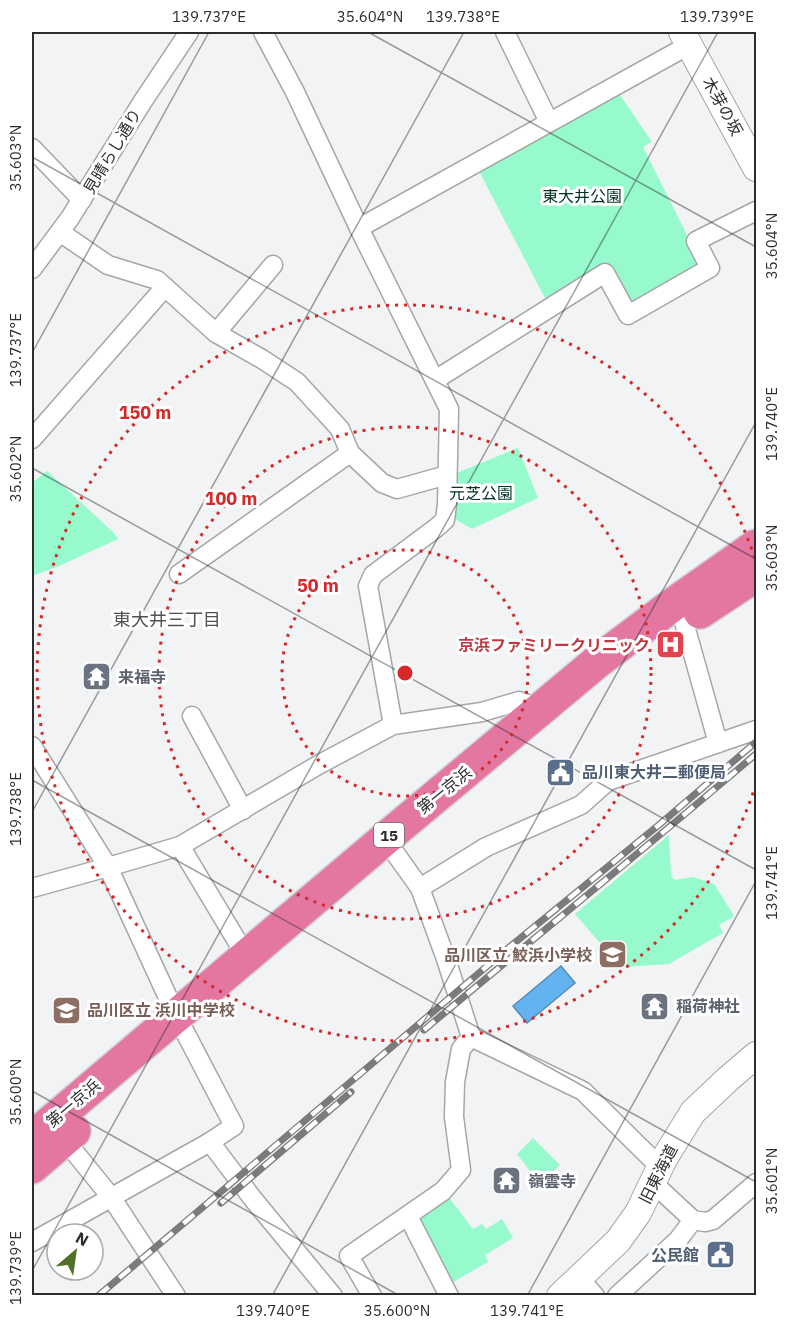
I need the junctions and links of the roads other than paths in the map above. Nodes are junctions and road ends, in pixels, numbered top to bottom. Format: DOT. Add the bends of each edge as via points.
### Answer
graph roads {
  1 [pos="189,32"];
  2 [pos="263,32"];
  3 [pos="505,32"];
  4 [pos="686,38"];
  5 [pos="549,122"];
  6 [pos="32,148"];
  7 [pos="756,168"];
  8 [pos="82,200"];
  9 [pos="756,211"];
  10 [pos="359,228"];
  11 [pos="62,231"];
  12 [pos="273,265"];
  13 [pos="32,269"];
  14 [pos="165,287"];
  15 [pos="216,333"];
  16 [pos="435,380"];
  17 [pos="32,439"];
  18 [pos="350,453"];
  19 [pos="447,475"];
  20 [pos="756,546"];
  21 [pos="179,574"];
  22 [pos="756,575"];
  23 [pos="684,622"];
  24 [pos="542,709"];
  25 [pos="192,716"];
  26 [pos="393,725"];
  27 [pos="756,731"];
  28 [pos="718,744"];
  29 [pos="32,746"];
  30 [pos="243,810"];
  31 [pos="180,846"];
  32 [pos="392,848"];
  33 [pos="108,867"];
  34 [pos="32,888"];
  35 [pos="420,888"];
  36 [pos="246,956"];
  37 [pos="181,1025"];
  38 [pos="471,1037"];
  39 [pos="756,1055"];
  40 [pos="32,1138"];
  41 [pos="64,1139"];
  42 [pos="210,1142"];
  43 [pos="32,1167"];
  44 [pos="656,1175"];
  45 [pos="756,1183"];
  46 [pos="111,1197"];
  47 [pos="408,1216"];
  48 [pos="693,1220"];
  49 [pos="32,1242"];
  50 [pos="578,1290"];
  51 [pos="176,1296"];
  52 [pos="333,1296"];
  53 [pos="372,1296"];
  54 [pos="449,1296"];
  55 [pos="618,1296"];
  1 -- 8 [label="street, 見晴らし通り"];
  2 -- 10 [label="street"];
  3 -- 5 [label="street"];
  4 -- 5 [label="street"];
  4 -- 7 [label="street, 木芽の坂"];
  5 -- 10 [label="street"];
  6 -- 8 [label="street"];
  8 -- 11 [label="street, 見晴らし通り"];
  9 -- 16 [label="street" via="696,241 710,268 628,315 605,273"];
  10 -- 16 [label="street"];
  11 -- 13 [label="street, 見晴らし通り"];
  11 -- 14 [label="street" via="108,265 157,280"];
  12 -- 15 [label="street"];
  14 -- 15 [label="street"];
  14 -- 17 [label="street"];
  15 -- 18 [label="street" via="297,382 340,429"];
  16 -- 19 [label="street" via="449,409"];
  18 -- 19 [label="street" via="382,483 397,489"];
  18 -- 21 [label="street"];
  19 -- 26 [label="street" via="445,520 373,575 368,586"];
  20 -- 24 [label="highway, 第一京浜 / 15" via="598,661"];
  22 -- 23 [label="highway, 第一京浜 / 15"];
  23 -- 28 [label="street"];
  23 -- 32 [label="highway, 第一京浜 / 15"];
  24 -- 26 [label="street" via="519,701 482,712"];
  24 -- 32 [label="highway, 第一京浜 / 15"];
  25 -- 30 [label="street"];
  26 -- 30 [label="street"];
  27 -- 28 [label="street"];
  28 -- 35 [label="street" via="608,781 581,805 486,847"];
  29 -- 33 [label="street"];
  30 -- 31 [label="street"];
  31 -- 33 [label="street"];
  31 -- 36 [label="street"];
  32 -- 35 [label="street"];
  32 -- 36 [label="highway, 第一京浜 / 15"];
  32 -- 37 [label="highway, 第一京浜 / 15"];
  33 -- 34 [label="street"];
  33 -- 37 [label="street"];
  35 -- 38 [label="street"];
  36 -- 37 [label="highway, 第一京浜 / 15"];
  37 -- 40 [label="highway, 第一京浜 / 15"];
  37 -- 41 [label="highway, 第一京浜 / 15"];
  37 -- 42 [label="street" via="234,1126"];
  38 -- 44 [label="street" via="583,1091"];
  38 -- 47 [label="street" via="461,1049 455,1083 454,1117 461,1170 443,1191"];
  39 -- 44 [label="street, 旧東海道" via="693,1112"];
  41 -- 43 [label="highway, 第一京浜 / 15"];
  41 -- 46 [label="street"];
  42 -- 46 [label="street"];
  42 -- 52 [label="street"];
  44 -- 48 [label="street"];
  44 -- 50 [label="street, 旧東海道" via="638,1213"];
  45 -- 48 [label="street" via="713,1220"];
  46 -- 49 [label="street"];
  46 -- 51 [label="street"];
  47 -- 53 [label="street" via="349,1256"];
  47 -- 54 [label="street"];
  48 -- 55 [label="street" via="678,1240"];
}
